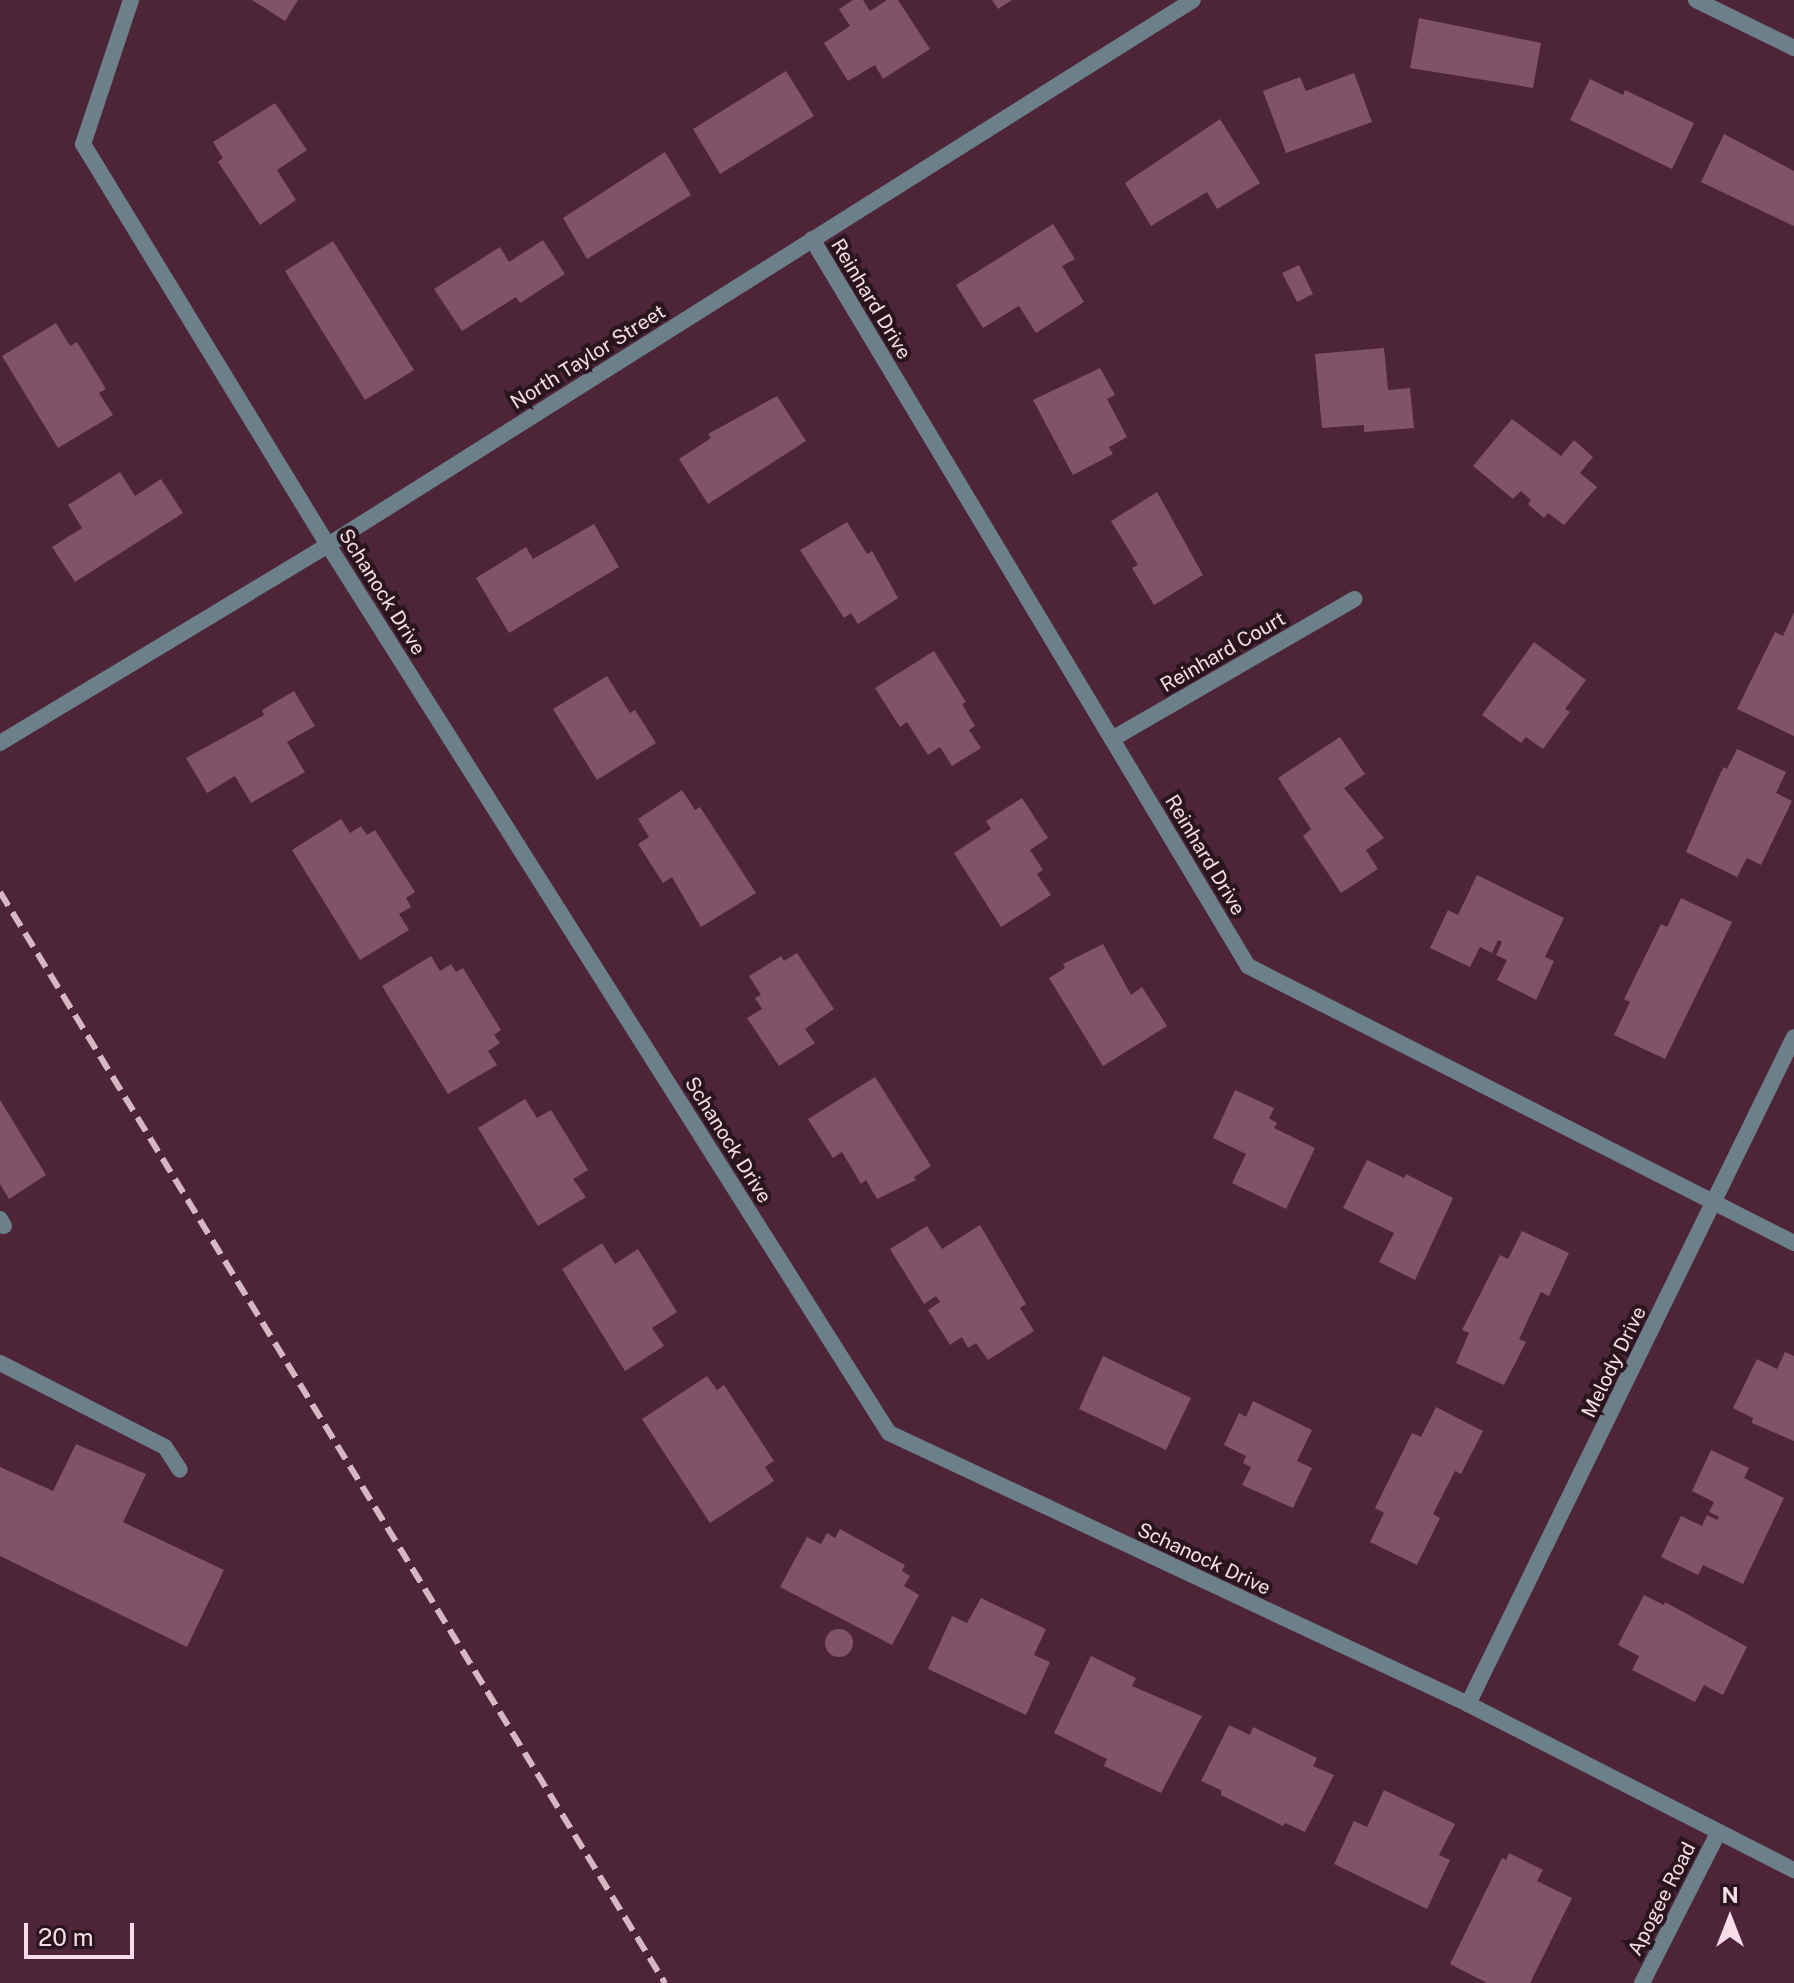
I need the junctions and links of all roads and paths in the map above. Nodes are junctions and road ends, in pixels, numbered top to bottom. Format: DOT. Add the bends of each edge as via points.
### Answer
graph roads {
  1 [pos="131,0"];
  2 [pos="1696,0"];
  3 [pos="1183,2"];
  4 [pos="1794,48"];
  5 [pos="812,239"];
  6 [pos="328,545"];
  7 [pos="1354,599"];
  8 [pos="1112,739"];
  9 [pos="0,743"];
  10 [pos="1794,1037"];
  11 [pos="1715,1203"];
  12 [pos="1794,1243"];
  13 [pos="0,1363"];
  14 [pos="180,1470"];
  15 [pos="1468,1704"];
  16 [pos="1718,1833"];
  17 [pos="1794,1870"];
  18 [pos="1642,1983"];
  1 -- 6 [label="street, Schanock Drive" via="83,144"];
  2 -- 4 [label="street"];
  3 -- 5 [label="street, North Taylor Street"];
  5 -- 6 [label="street, North Taylor Street"];
  5 -- 8 [label="street, Reinhard Drive"];
  6 -- 9 [label="street, North Taylor Street"];
  6 -- 15 [label="street, Schanock Drive" via="889,1433"];
  7 -- 8 [label="street, Reinhard Court"];
  8 -- 11 [label="street, Reinhard Drive" via="1248,966"];
  10 -- 11 [label="street, Melody Drive"];
  11 -- 12 [label="street, Reinhard Drive"];
  11 -- 15 [label="street, Melody Drive"];
  13 -- 14 [label="street" via="165,1447"];
  15 -- 16 [label="street, Schanock Drive"];
  16 -- 17 [label="street, Schanock Drive"];
  16 -- 18 [label="street, Apogee Road"];
}
